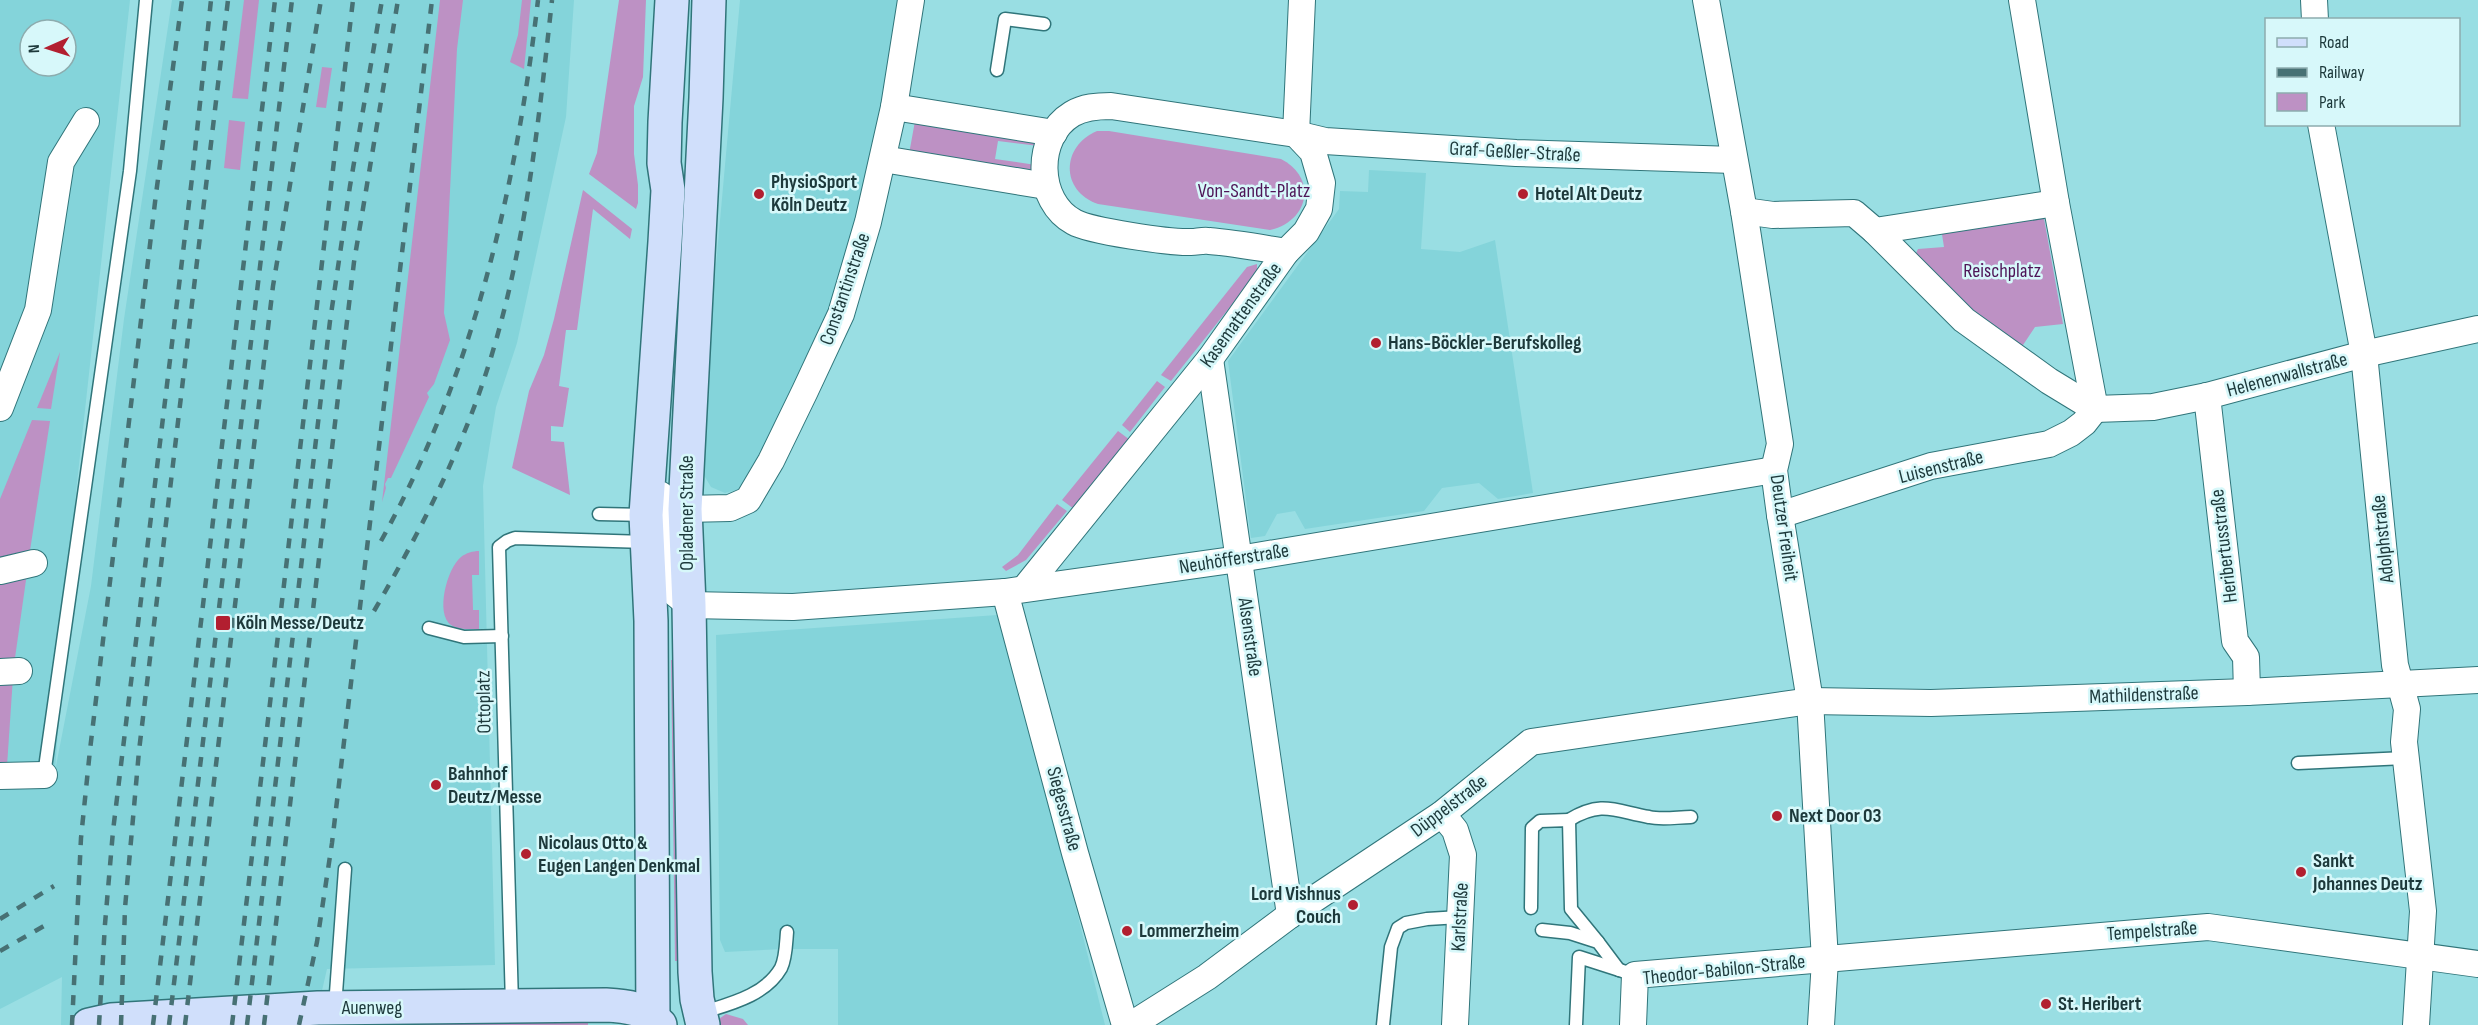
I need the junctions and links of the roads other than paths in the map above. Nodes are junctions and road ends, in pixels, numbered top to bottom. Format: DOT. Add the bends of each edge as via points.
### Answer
graph roads {
  1 [pos="146,0"];
  2 [pos="672,0"];
  3 [pos="709,0"];
  4 [pos="1302,0"];
  5 [pos="1706,0"];
  6 [pos="2022,0"];
  7 [pos="2314,0"];
  8 [pos="910,2"];
  9 [pos="2315,18"];
  10 [pos="1044,24"];
  11 [pos="997,70"];
  12 [pos="894,107"];
  13 [pos="86,121"];
  14 [pos="665,122"];
  15 [pos="2321,126"];
  16 [pos="1054,133"];
  17 [pos="1296,134"];
  18 [pos="883,159"];
  19 [pos="1734,160"];
  20 [pos="1046,186"];
  21 [pos="2056,203"];
  22 [pos="701,205"];
  23 [pos="1744,211"];
  24 [pos="1875,231"];
  25 [pos="1283,257"];
  26 [pos="2478,330"];
  27 [pos="2364,354"];
  28 [pos="1210,359"];
  29 [pos="2206,396"];
  30 [pos="0,408"];
  31 [pos="2095,410"];
  32 [pos="655,470"];
  33 [pos="1774,470"];
  34 [pos="685,509"];
  35 [pos="599,514"];
  36 [pos="1779,516"];
  37 [pos="647,529"];
  38 [pos="1239,559"];
  39 [pos="34,563"];
  40 [pos="0,571"];
  41 [pos="1015,590"];
  42 [pos="689,605"];
  43 [pos="429,628"];
  44 [pos="502,636"];
  45 [pos="2478,680"];
  46 [pos="2400,683"];
  47 [pos="2247,692"];
  48 [pos="1810,701"];
  49 [pos="2405,758"];
  50 [pos="2298,763"];
  51 [pos="45,775"];
  52 [pos="0,776"];
  53 [pos="1442,814"];
  54 [pos="1691,817"];
  55 [pos="1569,820"];
  56 [pos="345,869"];
  57 [pos="1531,908"];
  58 [pos="1290,915"];
  59 [pos="1460,917"];
  60 [pos="1542,930"];
  61 [pos="787,932"];
  62 [pos="1598,942"];
  63 [pos="2421,955"];
  64 [pos="1825,960"];
  65 [pos="2478,964"];
  66 [pos="1627,972"];
  67 [pos="512,1006"];
  68 [pos="339,1016"];
  69 [pos="678,1018"];
  70 [pos="89,1025"];
  71 [pos="1125,1025"];
  72 [pos="1131,1025"];
  73 [pos="1383,1025"];
  74 [pos="1455,1025"];
  75 [pos="1576,1025"];
  76 [pos="1632,1025"];
  77 [pos="1821,1025"];
  78 [pos="2416,1025"];
  1 -- 51 [label="lane" via="134,131"];
  2 -- 14 [label="main road, Opladener Straße"];
  3 -- 22 [label="main road, Opladener Straße"];
  4 -- 17 [label="street"];
  5 -- 19 [label="street, Deutzer Freiheit"];
  6 -- 21 [label="street"];
  7 -- 9 [label="street"];
  8 -- 12 [label="street, Constantinstraße"];
  10 -- 11 [label="lane" via="1005,19"];
  12 -- 16 [label="street" via="989,114"];
  12 -- 18 [label="street, Constantinstraße"];
  13 -- 30 [label="street" via="61,162 38,310"];
  14 -- 22 [label="main road" via="680,119 686,127 688,174"];
  14 -- 32 [label="main road, Opladener Straße" via="667,200"];
  15 -- 27 [label="street, Adolphstraße"];
  16 -- 17 [label="street" via="1071,115 1101,106"];
  16 -- 20 [label="street" via="1044,168"];
  17 -- 19 [label="street, Graf-Geßler-Straße" via="1325,141 1516,153"];
  17 -- 25 [label="street, Kasemattenstraße" via="1313,152 1322,183 1319,209 1306,232"];
  18 -- 20 [label="street"];
  18 -- 34 [label="street, Constantinstraße" via="841,314 771,461 748,500 730,508"];
  19 -- 23 [label="street, Deutzer Freiheit"];
  20 -- 25 [label="street" via="1057,208 1074,222 1092,228 1190,243 1206,240"];
  21 -- 24 [label="street"];
  21 -- 31 [label="street"];
  22 -- 34 [label="main road, Opladener Straße"];
  23 -- 24 [label="street" via="1773,215 1854,213"];
  23 -- 33 [label="street, Deutzer Freiheit" via="1780,444"];
  24 -- 31 [label="street" via="1964,320"];
  25 -- 28 [label="street, Kasemattenstraße"];
  26 -- 27 [label="street, Helenenwallstraße"];
  27 -- 29 [label="street, Helenenwallstraße"];
  27 -- 46 [label="street, Adolphstraße"];
  28 -- 38 [label="street, Alsenstraße"];
  28 -- 41 [label="street, Kasemattenstraße"];
  29 -- 31 [label="street, Helenenwallstraße" via="2153,407"];
  29 -- 47 [label="street, Heribertusstraße" via="2235,641 2246,657"];
  31 -- 36 [label="street, Luisenstraße" via="2071,433 2049,444 1931,466"];
  32 -- 34 [label="street" via="670,503"];
  32 -- 37 [label="main road, Opladener Straße"];
  32 -- 42 [label="street" via="672,591"];
  33 -- 36 [label="street, Deutzer Freiheit"];
  33 -- 38 [label="street, Neuhöfferstraße"];
  34 -- 42 [label="main road, Opladener Straße"];
  35 -- 37 [label="lane"];
  36 -- 48 [label="street, Deutzer Freiheit"];
  37 -- 44 [label="lane, Ottoplatz" via="507,540 499,547"];
  37 -- 69 [label="main road, Opladener Straße"];
  38 -- 41 [label="street, Neuhöfferstraße"];
  38 -- 58 [label="street, Alsenstraße"];
  39 -- 40 [label="street"];
  41 -- 42 [label="street, Neuhöfferstraße" via="793,607"];
  41 -- 71 [label="street, Siegesstraße" via="1075,853"];
  42 -- 69 [label="main road, Opladener Straße" via="694,960"];
  43 -- 44 [label="lane" via="464,638"];
  44 -- 67 [label="lane, Ottoplatz"];
  45 -- 46 [label="street, Mathildenstraße"];
  46 -- 47 [label="street, Mathildenstraße"];
  46 -- 49 [label="street, Adolphstraße" via="2407,709"];
  47 -- 48 [label="street, Mathildenstraße" via="1931,703"];
  48 -- 53 [label="street, Düppelstraße" via="1531,742"];
  48 -- 64 [label="street, Deutzer Freiheit"];
  49 -- 50 [label="lane"];
  49 -- 63 [label="street, Adolphstraße" via="2423,911"];
  51 -- 52 [label="street"];
  53 -- 58 [label="street, Düppelstraße"];
  53 -- 59 [label="street, Karlstraße" via="1455,830 1463,855"];
  54 -- 55 [label="lane" via="1651,818 1618,808 1586,810"];
  55 -- 57 [label="lane" via="1540,821 1532,828"];
  55 -- 62 [label="lane" via="1571,909"];
  56 -- 68 [label="lane"];
  58 -- 72 [label="street, Düppelstraße" via="1206,977"];
  59 -- 73 [label="lane" via="1426,919 1398,928 1391,947"];
  59 -- 74 [label="street, Karlstraße"];
  60 -- 62 [label="lane"];
  61 -- 69 [label="lane" via="780,969 764,985 741,1002"];
  62 -- 66 [label="lane"];
  63 -- 64 [label="street, Tempelstraße" via="2208,927"];
  63 -- 65 [label="street, Tempelstraße"];
  63 -- 78 [label="street, Adolphstraße"];
  64 -- 66 [label="street, Theodor-Babilon-Straße"];
  64 -- 77 [label="street, Deutzer Freiheit"];
  66 -- 75 [label="lane" via="1579,957"];
  66 -- 76 [label="street, Theodor-Babilon-Straße"];
  67 -- 68 [label="main road, Auenweg"];
  67 -- 69 [label="main road, Auenweg" via="606,1005"];
  68 -- 70 [label="main road, Auenweg" via="111,1020"];
}
